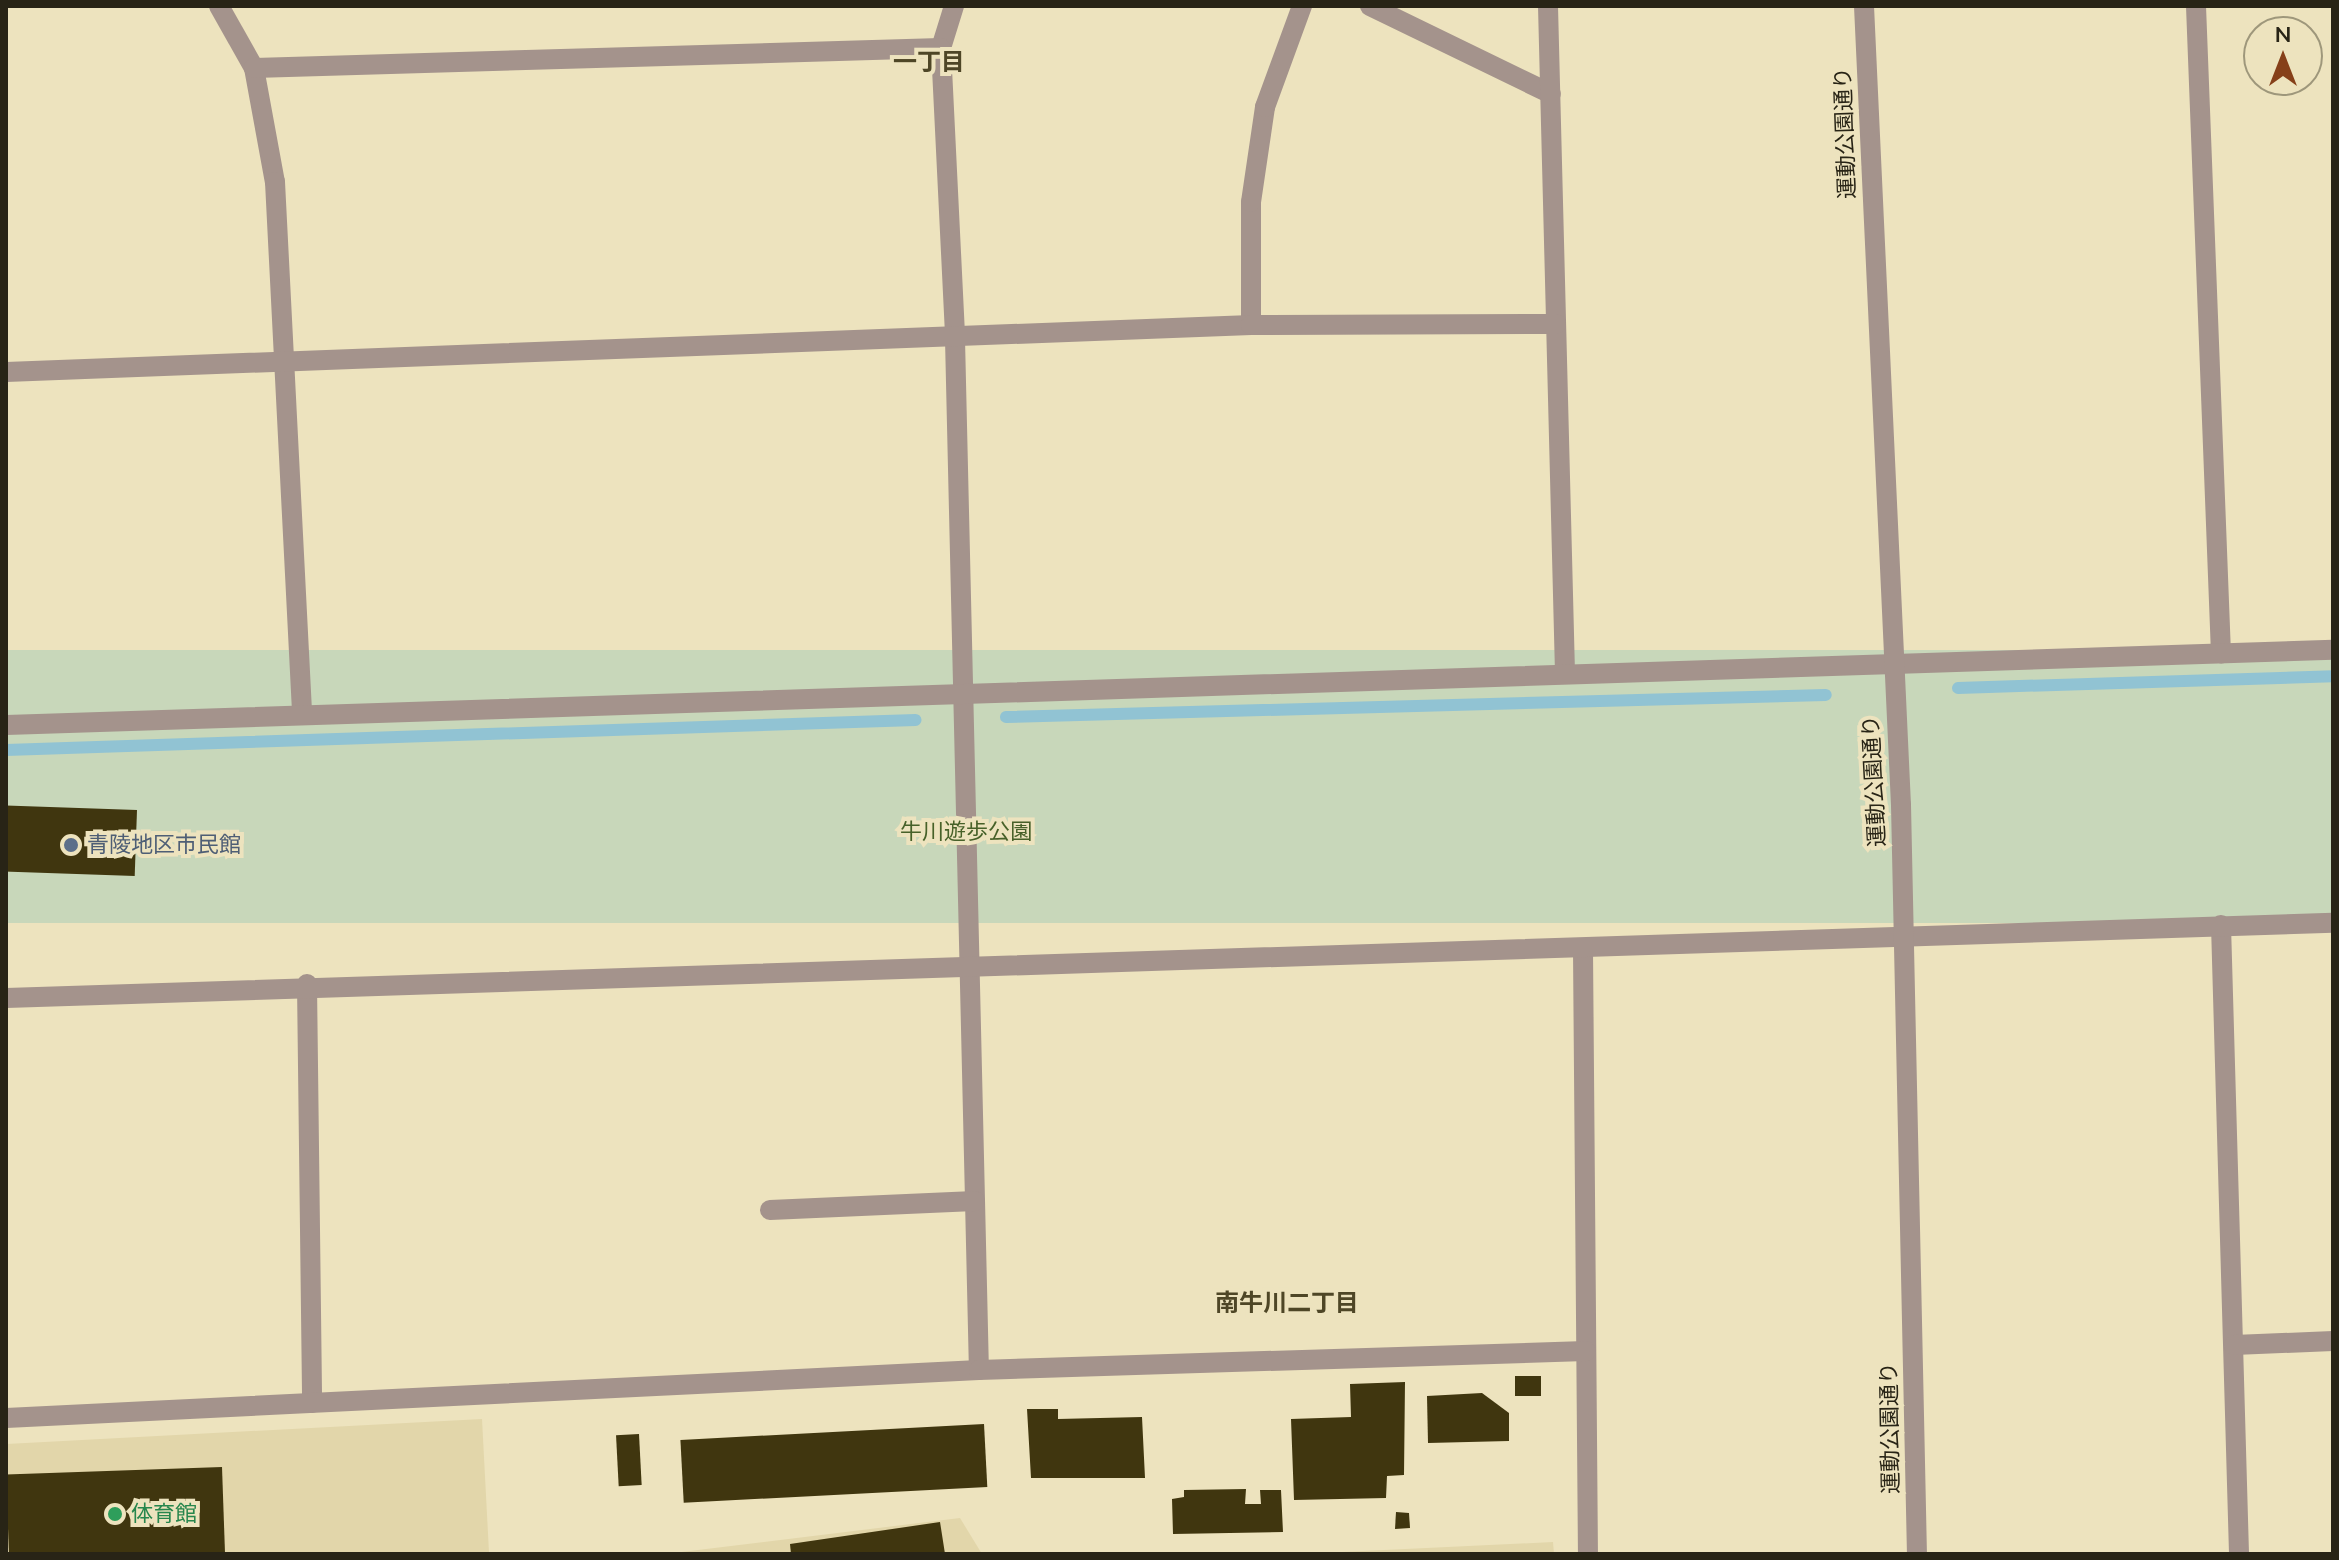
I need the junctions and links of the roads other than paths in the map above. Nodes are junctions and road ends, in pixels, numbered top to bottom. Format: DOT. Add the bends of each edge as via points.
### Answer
graph roads {
  1 [pos="219,6"];
  2 [pos="954,6"];
  3 [pos="1302,6"];
  4 [pos="1370,6"];
  5 [pos="1548,6"];
  6 [pos="1864,6"];
  7 [pos="2196,6"];
  8 [pos="941,48"];
  9 [pos="254,68"];
  10 [pos="1551,94"];
  11 [pos="1556,324"];
  12 [pos="1251,325"];
  13 [pos="955,339"];
  14 [pos="287,362"];
  15 [pos="6,372"];
  16 [pos="2333,650"];
  17 [pos="2221,654"];
  18 [pos="1891,666"];
  19 [pos="1565,673"];
  20 [pos="965,693"];
  21 [pos="302,712"];
  22 [pos="6,725"];
  23 [pos="2333,923"];
  24 [pos="2221,925"];
  25 [pos="1903,939"];
  26 [pos="1583,950"];
  27 [pos="969,970"];
  28 [pos="307,984"];
  29 [pos="6,998"];
  30 [pos="975,1201"];
  31 [pos="770,1210"];
  32 [pos="2333,1341"];
  33 [pos="2234,1345"];
  34 [pos="1586,1351"];
  35 [pos="979,1370"];
  36 [pos="312,1403"];
  37 [pos="6,1418"];
  38 [pos="1588,1554"];
  39 [pos="1917,1554"];
  40 [pos="2239,1554"];
  1 -- 9 [label="street"];
  2 -- 8 [label="street"];
  3 -- 12 [label="street" via="1265,107 1251,202"];
  4 -- 10 [label="street"];
  5 -- 10 [label="street"];
  6 -- 18 [label="street, 運動公園通り"];
  7 -- 17 [label="street"];
  8 -- 9 [label="street"];
  8 -- 13 [label="street"];
  9 -- 14 [label="street" via="275,182"];
  10 -- 11 [label="street"];
  11 -- 12 [label="street"];
  11 -- 19 [label="street"];
  12 -- 13 [label="street"];
  13 -- 14 [label="street"];
  13 -- 20 [label="street"];
  14 -- 15 [label="street"];
  14 -- 21 [label="street"];
  16 -- 17 [label="street"];
  17 -- 18 [label="street"];
  18 -- 19 [label="street"];
  18 -- 25 [label="street, 運動公園通り"];
  19 -- 20 [label="street"];
  20 -- 21 [label="street"];
  20 -- 27 [label="street"];
  21 -- 22 [label="street"];
  23 -- 24 [label="street"];
  24 -- 25 [label="street"];
  24 -- 33 [label="street"];
  25 -- 26 [label="street"];
  25 -- 39 [label="street, 運動公園通り"];
  26 -- 27 [label="street"];
  26 -- 34 [label="street"];
  27 -- 28 [label="street"];
  27 -- 30 [label="street"];
  28 -- 29 [label="street"];
  28 -- 36 [label="street"];
  30 -- 31 [label="street"];
  30 -- 35 [label="street"];
  32 -- 33 [label="street"];
  33 -- 40 [label="street"];
  34 -- 35 [label="street"];
  34 -- 38 [label="street"];
  35 -- 36 [label="street"];
  36 -- 37 [label="street"];
}
